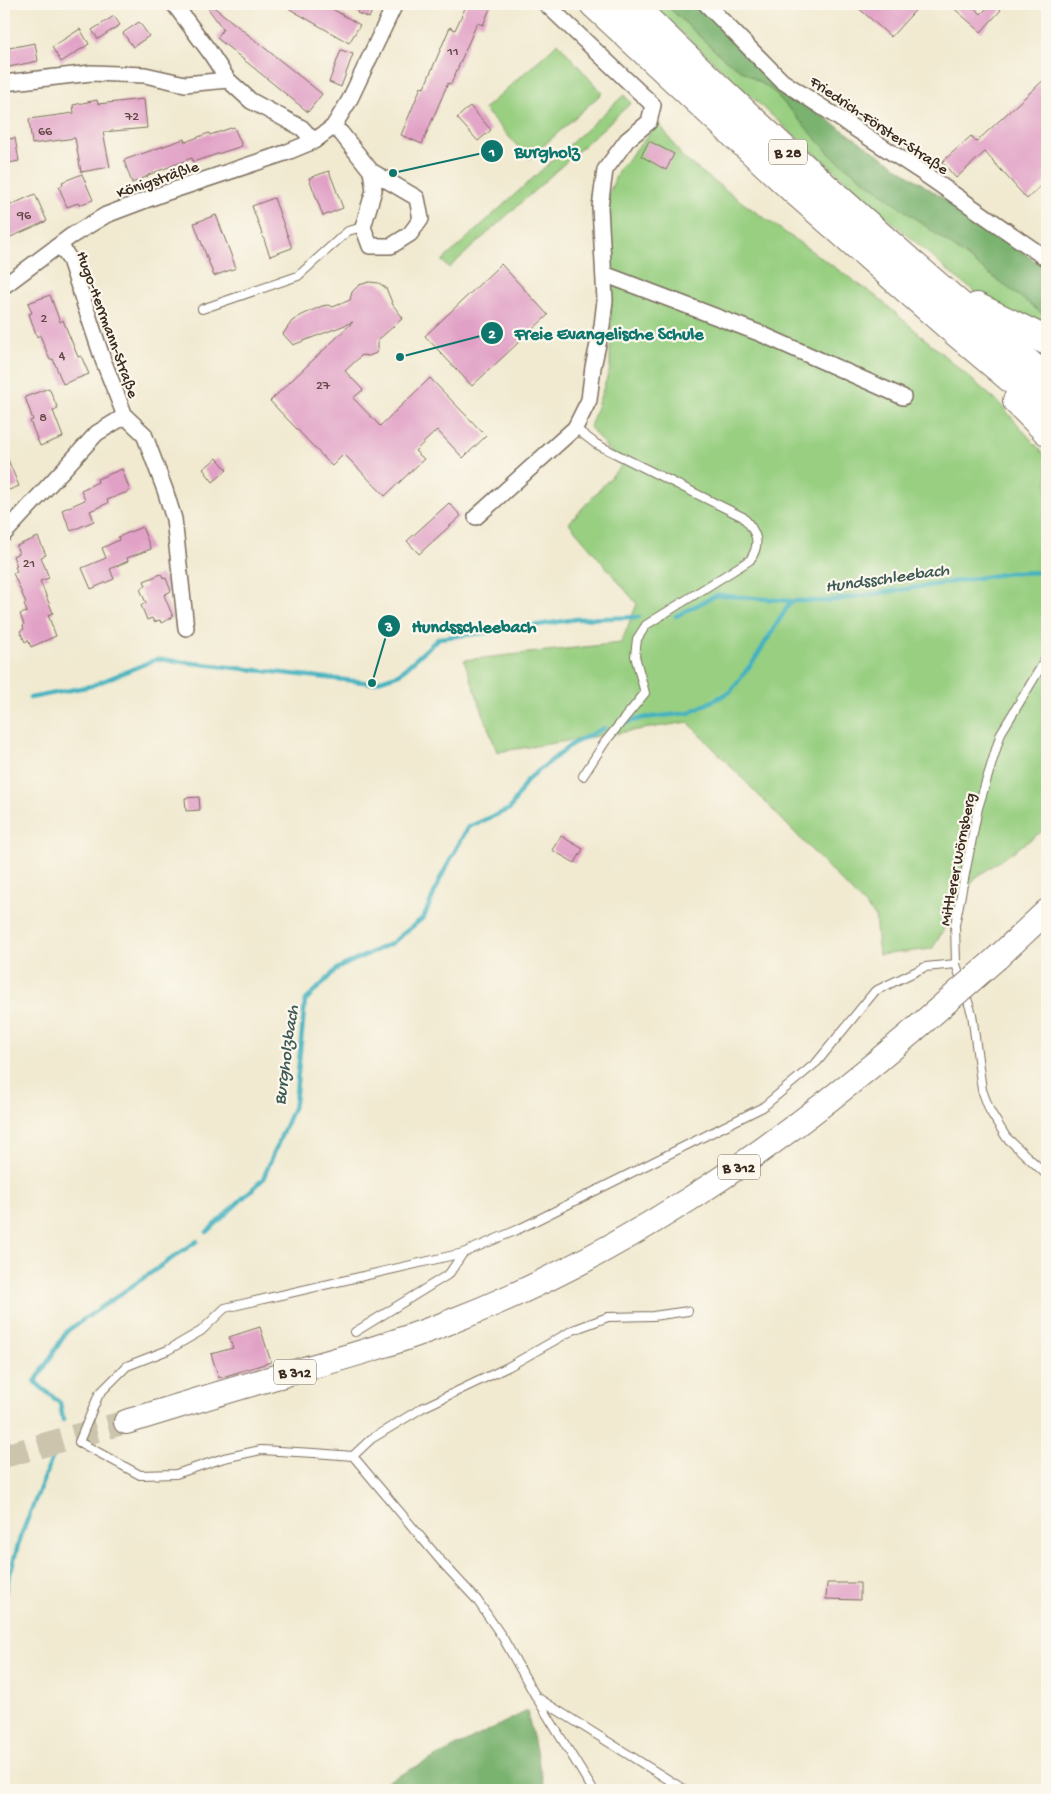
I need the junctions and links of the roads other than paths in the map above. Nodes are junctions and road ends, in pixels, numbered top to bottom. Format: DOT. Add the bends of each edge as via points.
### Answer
graph roads {
  1 [pos="174,4"];
  2 [pos="395,4"];
  3 [pos="546,4"];
  4 [pos="594,4"];
  5 [pos="631,4"];
  6 [pos="706,4"];
  7 [pos="228,80"];
  8 [pos="4,83"];
  9 [pos="333,127"];
  10 [pos="314,140"];
  11 [pos="371,172"];
  12 [pos="363,227"];
  13 [pos="60,245"];
  14 [pos="1047,258"];
  15 [pos="604,274"];
  16 [pos="4,286"];
  17 [pos="941,289"];
  18 [pos="202,309"];
  19 [pos="951,328"];
  20 [pos="1047,341"];
  21 [pos="1047,379"];
  22 [pos="903,397"];
  23 [pos="1047,409"];
  24 [pos="124,416"];
  25 [pos="575,428"];
  26 [pos="1047,431"];
  27 [pos="476,517"];
  28 [pos="4,534"];
  29 [pos="186,628"];
  30 [pos="1047,657"];
  31 [pos="583,776"];
  32 [pos="1047,910"];
  33 [pos="956,964"];
  34 [pos="1047,1175"];
  35 [pos="463,1253"];
  36 [pos="688,1311"];
  37 [pos="355,1332"];
  38 [pos="126,1422"];
  39 [pos="353,1456"];
  40 [pos="536,1697"];
  41 [pos="593,1790"];
  42 [pos="685,1790"];
  43 [pos="886,1790"];
  44 [pos="897,1790"];
  1 -- 7 [label="street"];
  2 -- 9 [label="street, Königsträßle" via="349,101"];
  3 -- 15 [label="street" via="653,105 649,122 627,140 606,170 600,207"];
  4 -- 19 [label="highway, B 28" via="793,189"];
  5 -- 17 [label="highway, B 28" via="768,134"];
  6 -- 14 [label="street, Friedrich-Förster-Straße" via="782,80"];
  7 -- 8 [label="street" via="185,84 145,75 91,73"];
  7 -- 10 [label="street" via="252,101 302,128"];
  9 -- 10 [label="street, Königsträßle"];
  9 -- 11 [label="street"];
  10 -- 13 [label="street, Königsträßle" via="106,215"];
  11 -- 12 [label="street" via="374,190"];
  11 -- 12 [label="street" via="417,198 420,219 410,234 391,246 370,246"];
  12 -- 18 [label="lane" via="348,232 298,276"];
  13 -- 16 [label="street, Königsträßle"];
  13 -- 24 [label="street, Hugo-Herrmann-Straße" via="70,260"];
  15 -- 22 [label="street" via="760,333"];
  15 -- 25 [label="street" via="602,326 589,400"];
  17 -- 20 [label="highway, B 28"];
  17 -- 21 [label="highway, B 28"];
  19 -- 23 [label="highway, B 28"];
  19 -- 26 [label="highway, B 28" via="985,371"];
  24 -- 28 [label="street, Hugo-Herrmann-Straße" via="97,433"];
  24 -- 29 [label="street, Hugo-Herrmann-Straße" via="144,434 174,519"];
  25 -- 27 [label="street"];
  25 -- 31 [label="lane" via="596,444 743,517 751,525 757,543 756,552 750,560 646,625 637,639 635,656 645,693 605,742"];
  30 -- 33 [label="lane, Mittlerer Wörnsberg" via="1001,733 978,808 955,925"];
  32 -- 38 [label="main road, B 312, bridge" via="912,1032 817,1110 659,1219 562,1272 478,1311 397,1342"];
  33 -- 34 [label="lane, Mittlerer Wörnsberg" via="972,1014 982,1090 990,1111 1006,1137"];
  33 -- 35 [label="lane" via="925,967 875,991 817,1062 763,1108"];
  35 -- 37 [label="lane" via="449,1274"];
  35 -- 39 [label="lane" via="225,1308 201,1331 168,1350 127,1366 99,1394 79,1442 140,1475 176,1474 261,1450"];
  36 -- 39 [label="lane" via="608,1317 573,1330 508,1367 422,1408 371,1439"];
  39 -- 40 [label="lane" via="477,1600"];
  40 -- 41 [label="lane"];
  40 -- 42 [label="lane"];
  43 -- 44 [label="lane"];
}
